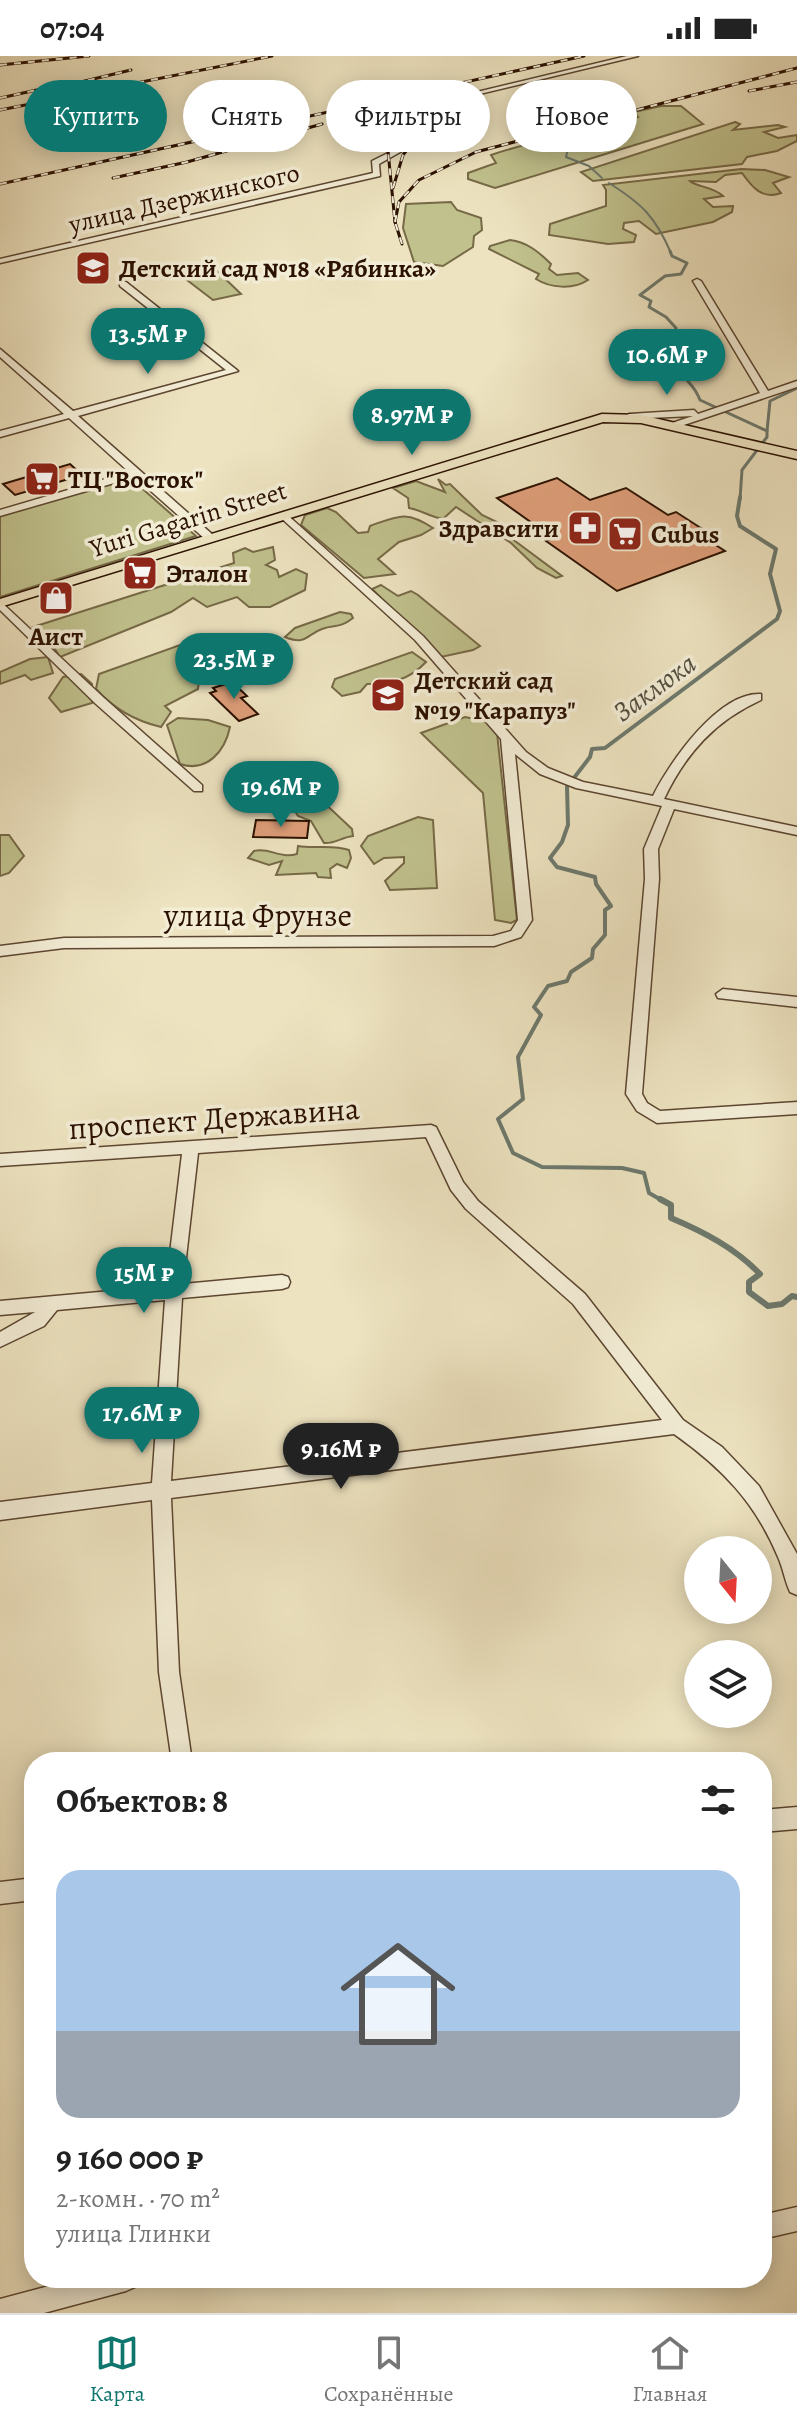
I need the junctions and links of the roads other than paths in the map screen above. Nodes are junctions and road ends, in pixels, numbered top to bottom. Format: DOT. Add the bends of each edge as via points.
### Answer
graph roads {
  1 [pos="635,56"];
  2 [pos="0,261"];
  3 [pos="697,281"];
  4 [pos="123,284"];
  5 [pos="0,352"];
  6 [pos="797,384"];
  7 [pos="766,394"];
  8 [pos="708,413"];
  9 [pos="71,415"];
  10 [pos="625,417"];
  11 [pos="672,426"];
  12 [pos="0,434"];
  13 [pos="797,455"];
  14 [pos="136,473"];
  15 [pos="0,513"];
  16 [pos="284,515"];
  17 [pos="209,537"];
  18 [pos="0,604"];
  19 [pos="757,697"];
  20 [pos="507,738"];
  21 [pos="198,788"];
  22 [pos="663,804"];
  23 [pos="797,831"];
  24 [pos="0,951"];
  25 [pos="723,994"];
  26 [pos="797,1002"];
  27 [pos="797,1108"];
  28 [pos="191,1147"];
  29 [pos="0,1160"];
  30 [pos="282,1282"];
  31 [pos="174,1292"];
  32 [pos="54,1301"];
  33 [pos="0,1308"];
  34 [pos="0,1340"];
  35 [pos="677,1426"];
  36 [pos="161,1493"];
  37 [pos="0,1511"];
  38 [pos="797,1586"];
  39 [pos="181,1752"];
  40 [pos="797,1818"];
  41 [pos="772,1820"];
  42 [pos="24,1890"];
  43 [pos="0,1893"];
  44 [pos="796,2219"];
  45 [pos="772,2225"];
  46 [pos="89,2288"];
  47 [pos="0,2312"];
  1 -- 2 [label="street, улица Дзержинского" via="462,94 416,111 395,133 398,151 375,163 377,174"];
  3 -- 7 [label="street"];
  4 -- 9 [label="street" via="233,371"];
  5 -- 9 [label="street"];
  6 -- 7 [label="street"];
  7 -- 8 [label="street"];
  8 -- 10 [label="street"];
  8 -- 11 [label="street"];
  9 -- 12 [label="street"];
  9 -- 14 [label="street"];
  10 -- 11 [label="main road"];
  10 -- 16 [label="main road, Yuri Gagarin Street" via="575,424"];
  11 -- 13 [label="main road"];
  14 -- 15 [label="street"];
  14 -- 17 [label="street"];
  16 -- 17 [label="main road, Yuri Gagarin Street"];
  16 -- 20 [label="street" via="419,638"];
  17 -- 18 [label="main road, Yuri Gagarin Street"];
  18 -- 21 [label="street"];
  19 -- 22 [label="street" via="734,706 688,744 671,769"];
  20 -- 22 [label="street" via="522,755 559,779"];
  20 -- 24 [label="street, улица Фрунзе" via="525,920 516,934 494,941 64,943"];
  22 -- 23 [label="street"];
  22 -- 27 [label="street" via="649,861 652,879 634,1094 657,1117"];
  25 -- 26 [label="street"];
  28 -- 29 [label="street, проспект Державина"];
  28 -- 31 [label="street"];
  28 -- 35 [label="street, проспект Державина" via="431,1131 472,1205 579,1299"];
  30 -- 31 [label="street"];
  31 -- 32 [label="street"];
  31 -- 36 [label="street"];
  32 -- 33 [label="street"];
  32 -- 34 [label="street" via="38,1321"];
  35 -- 36 [label="street"];
  35 -- 38 [label="street" via="716,1453 752,1492 787,1554"];
  36 -- 37 [label="street"];
  36 -- 39 [label="street" via="169,1672"];
  40 -- 41 [label="street"];
  42 -- 43 [label="street"];
  44 -- 45 [label="street"];
  46 -- 47 [label="street"];
}
